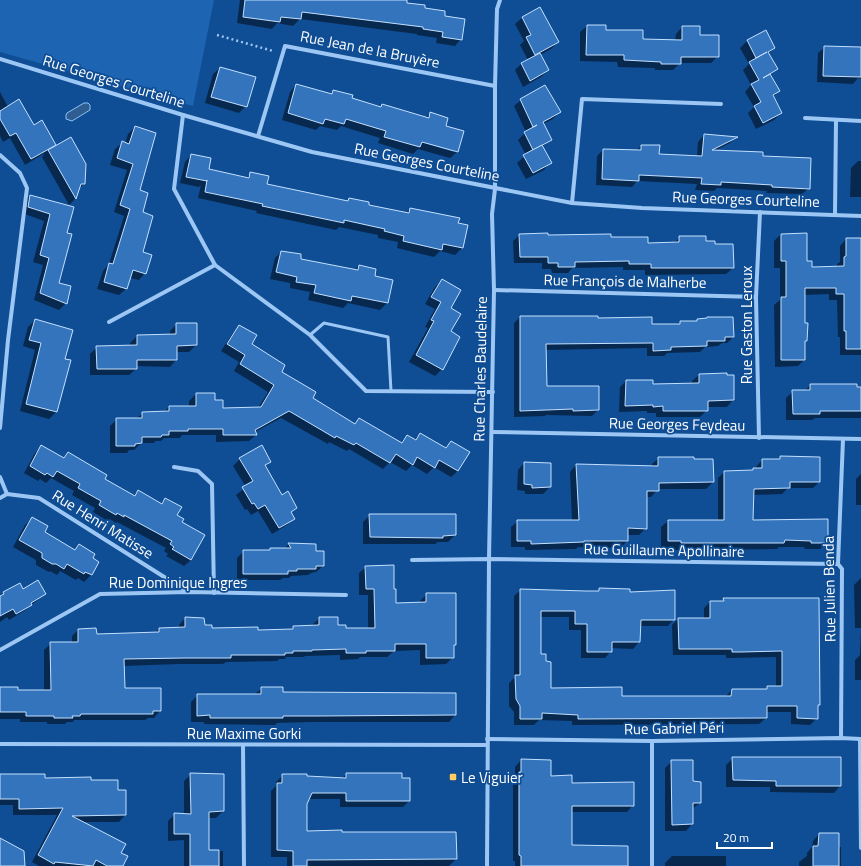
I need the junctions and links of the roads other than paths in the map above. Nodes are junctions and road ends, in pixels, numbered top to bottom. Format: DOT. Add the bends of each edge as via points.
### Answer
graph roads {
  1 [pos="500,0"];
  2 [pos="0,59"];
  3 [pos="495,86"];
  4 [pos="721,104"];
  5 [pos="183,115"];
  6 [pos="805,118"];
  7 [pos="836,120"];
  8 [pos="861,121"];
  9 [pos="258,136"];
  10 [pos="0,155"];
  11 [pos="495,188"];
  12 [pos="572,202"];
  13 [pos="760,212"];
  14 [pos="835,214"];
  15 [pos="861,216"];
  16 [pos="215,265"];
  17 [pos="494,290"];
  18 [pos="756,297"];
  19 [pos="109,322"];
  20 [pos="310,335"];
  21 [pos="391,391"];
  22 [pos="493,392"];
  23 [pos="0,428"];
  24 [pos="492,432"];
  25 [pos="759,438"];
  26 [pos="843,439"];
  27 [pos="861,439"];
  28 [pos="174,467"];
  29 [pos="0,477"];
  30 [pos="7,494"];
  31 [pos="0,498"];
  32 [pos="489,559"];
  33 [pos="412,560"];
  34 [pos="838,564"];
  35 [pos="189,592"];
  36 [pos="214,593"];
  37 [pos="346,596"];
  38 [pos="0,650"];
  39 [pos="841,738"];
  40 [pos="487,739"];
  41 [pos="860,739"];
  42 [pos="652,741"];
  43 [pos="0,744"];
  44 [pos="243,745"];
  45 [pos="487,745"];
  46 [pos="861,848"];
  47 [pos="244,866"];
  48 [pos="487,866"];
  49 [pos="652,866"];
  1 -- 3 [label="street, Rue Charles Baudelaire" via="497,10"];
  2 -- 5 [label="street, Rue Georges Courteline"];
  3 -- 9 [label="street, Rue Jean de la Bruyère" via="285,46"];
  3 -- 11 [label="street, Rue Charles Baudelaire"];
  4 -- 12 [label="street" via="582,99"];
  5 -- 9 [label="street, Rue Georges Courteline"];
  5 -- 16 [label="street" via="174,189"];
  6 -- 7 [label="street"];
  7 -- 8 [label="street"];
  7 -- 14 [label="street"];
  9 -- 11 [label="street, Rue Georges Courteline" via="312,152"];
  10 -- 23 [label="street" via="20,173 27,188"];
  11 -- 12 [label="street, Rue Georges Courteline"];
  11 -- 17 [label="street, Rue Charles Baudelaire" via="492,214"];
  12 -- 13 [label="street, Rue Georges Courteline" via="642,208"];
  13 -- 14 [label="street, Rue Georges Courteline"];
  13 -- 18 [label="street, Rue Gaston Leroux"];
  14 -- 15 [label="street, Rue Georges Courteline"];
  16 -- 19 [label="street"];
  16 -- 20 [label="street"];
  17 -- 18 [label="street, Rue François de Malherbe"];
  17 -- 22 [label="street, Rue Charles Baudelaire"];
  18 -- 25 [label="street, Rue Gaston Leroux"];
  20 -- 21 [label="street" via="366,391"];
  20 -- 21 [label="lane" via="324,323 388,337"];
  21 -- 22 [label="street"];
  22 -- 24 [label="street, Rue Charles Baudelaire"];
  24 -- 25 [label="street, Rue Georges Feydeau"];
  24 -- 32 [label="street, Rue Charles Baudelaire"];
  25 -- 26 [label="street, Rue Georges Feydeau"];
  26 -- 27 [label="street, Rue Georges Feydeau"];
  26 -- 34 [label="street, Rue Julien Benda"];
  28 -- 36 [label="street" via="198,471 212,484"];
  29 -- 30 [label="street"];
  30 -- 31 [label="street"];
  30 -- 35 [label="street, Rue Henri Matisse" via="39,498"];
  32 -- 33 [label="street, Rue Guillaume Apollinaire"];
  32 -- 34 [label="street, Rue Guillaume Apollinaire"];
  32 -- 40 [label="street, Rue Charles Baudelaire"];
  34 -- 39 [label="street, Rue Julien Benda" via="842,569"];
  35 -- 36 [label="street, Rue Dominique Ingres"];
  35 -- 38 [label="street, Rue Dominique Ingres" via="100,594"];
  36 -- 37 [label="street, Rue Dominique Ingres"];
  39 -- 41 [label="street, Rue Gabriel Péri"];
  39 -- 42 [label="street, Rue Gabriel Péri"];
  40 -- 42 [label="street, Rue Gabriel Péri"];
  40 -- 45 [label="street, Rue Charles Baudelaire"];
  41 -- 46 [label="street"];
  42 -- 49 [label="street"];
  43 -- 44 [label="street, Rue Maxime Gorki"];
  44 -- 45 [label="street, Rue Maxime Gorki"];
  44 -- 47 [label="street"];
  45 -- 48 [label="street, Rue Charles Baudelaire"];
}
